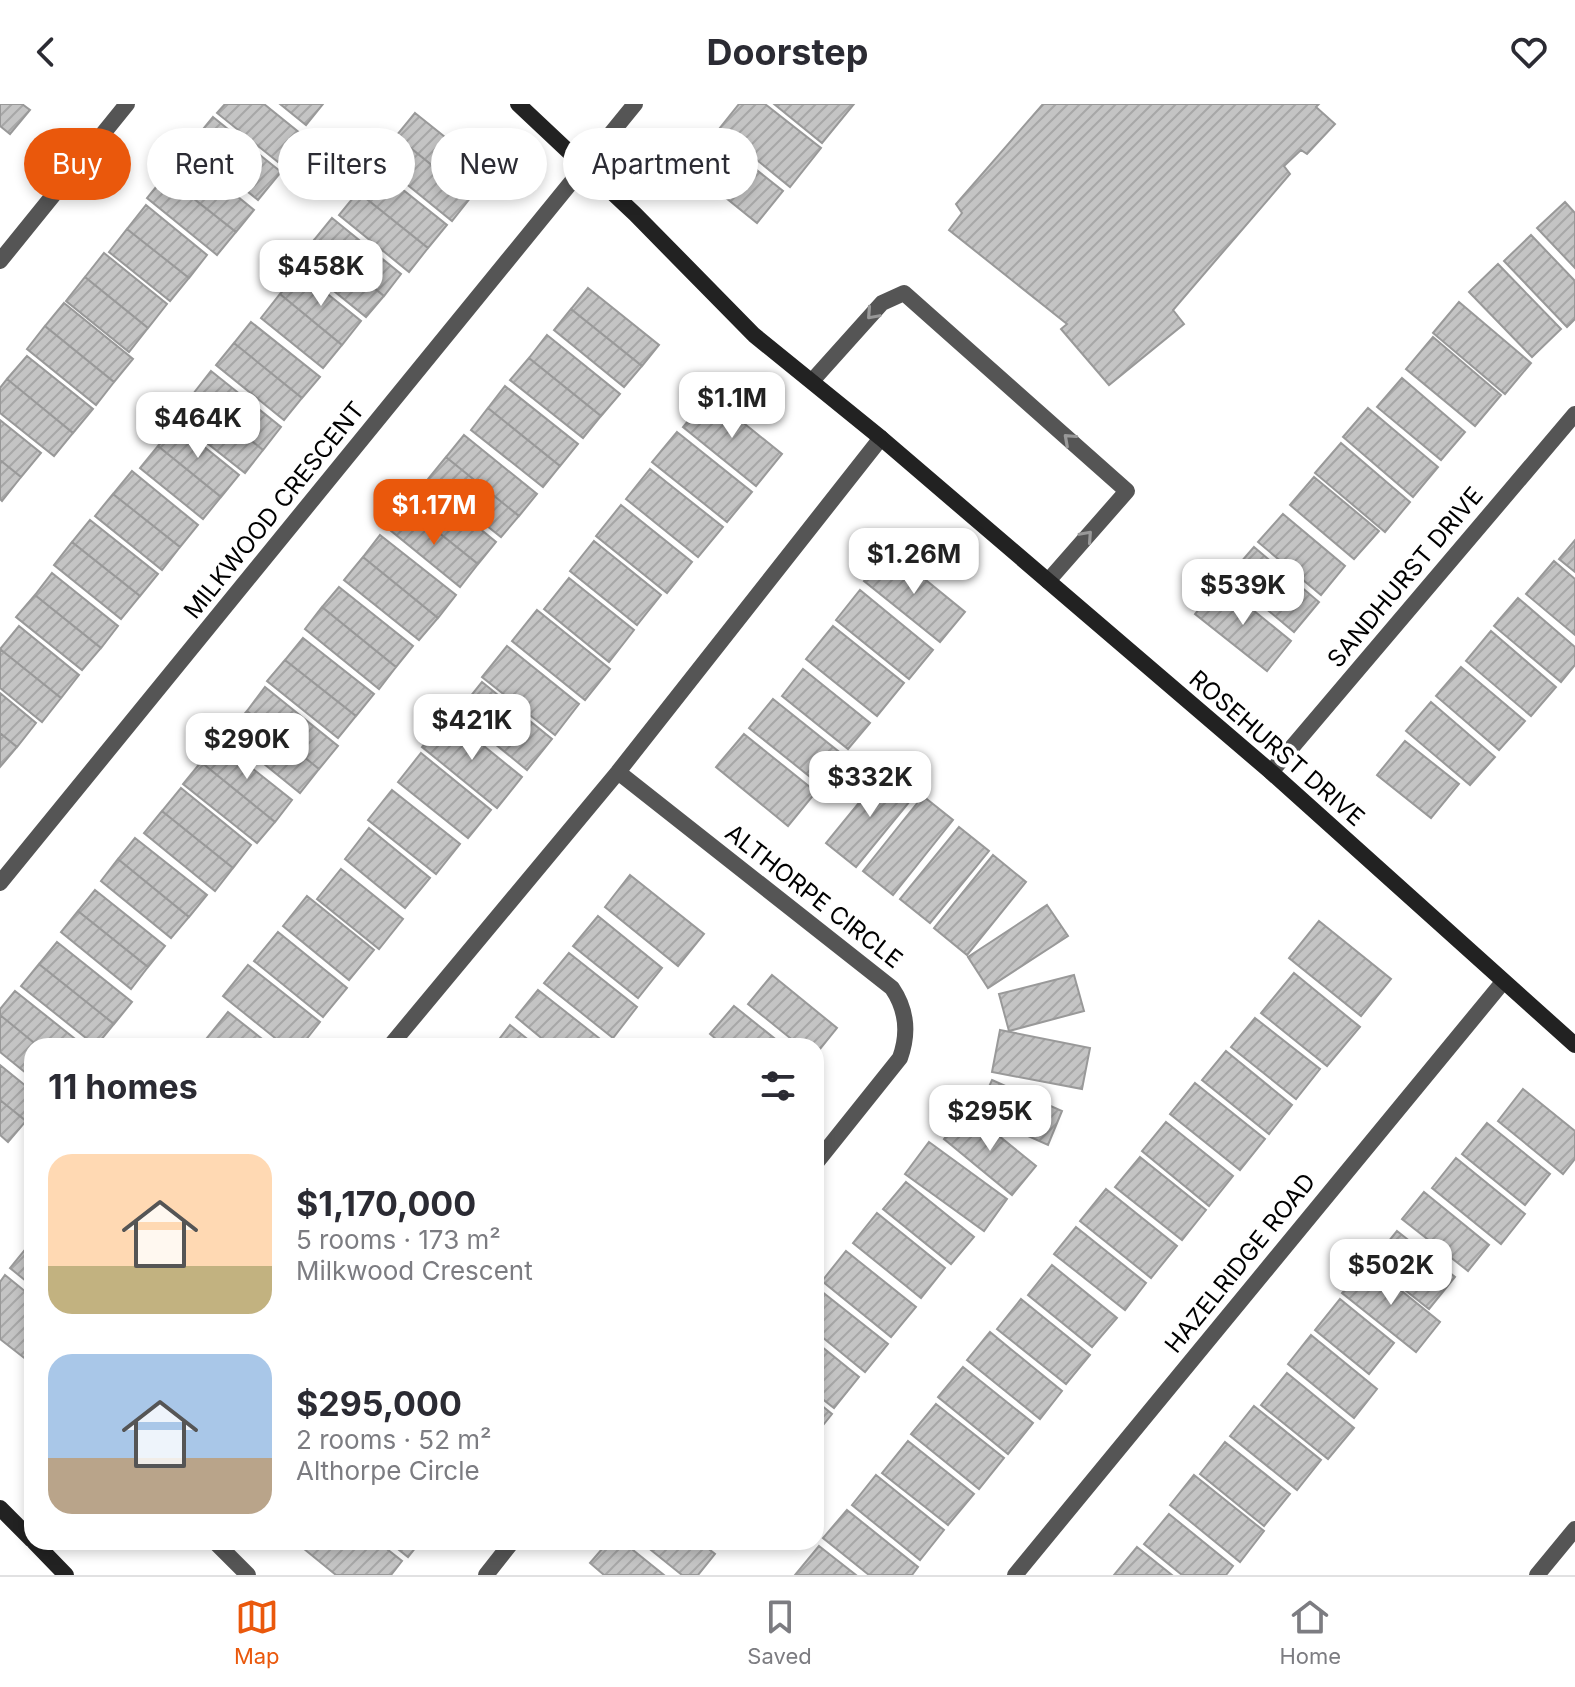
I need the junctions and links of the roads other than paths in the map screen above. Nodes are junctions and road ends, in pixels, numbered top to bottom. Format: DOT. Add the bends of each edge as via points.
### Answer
graph roads {
  1 [pos="127,104"];
  2 [pos="518,104"];
  3 [pos="635,104"];
  4 [pos="616,128"];
  5 [pos="563,146"];
  6 [pos="563,193"];
  7 [pos="620,200"];
  8 [pos="0,261"];
  9 [pos="812,381"];
  10 [pos="1575,414"];
  11 [pos="881,438"];
  12 [pos="1048,581"];
  13 [pos="618,772"];
  14 [pos="1271,772"];
  15 [pos="0,883"];
  16 [pos="1503,982"];
  17 [pos="397,1038"];
  18 [pos="1575,1045"];
  19 [pos="824,1153"];
  20 [pos="0,1508"];
  21 [pos="1575,1529"];
  22 [pos="24,1532"];
  23 [pos="42,1550"];
  24 [pos="223,1550"];
  25 [pos="506,1550"];
  26 [pos="66,1575"];
  27 [pos="248,1575"];
  28 [pos="486,1575"];
  29 [pos="1015,1575"];
  30 [pos="1537,1575"];
  1 -- 8 [label="street"];
  2 -- 5 [label="street, ROSEHURST DRIVE"];
  3 -- 4 [label="street, MILKWOOD CRESCENT"];
  6 -- 15 [label="street, MILKWOOD CRESCENT"];
  7 -- 9 [label="street, ROSEHURST DRIVE" via="754,335"];
  9 -- 11 [label="street, ROSEHURST DRIVE"];
  12 -- 9 [label="street, one-way" via="1127,491 904,293 882,303"];
  10 -- 14 [label="street, SANDHURST DRIVE"];
  11 -- 12 [label="street, ROSEHURST DRIVE"];
  11 -- 13 [label="street"];
  12 -- 14 [label="street, ROSEHURST DRIVE"];
  13 -- 17 [label="street"];
  13 -- 19 [label="street, ALTHORPE CIRCLE" via="892,988 901,1002 905,1044 900,1058"];
  14 -- 16 [label="street, ROSEHURST DRIVE"];
  16 -- 18 [label="street, ROSEHURST DRIVE"];
  16 -- 29 [label="street, HAZELRIDGE ROAD"];
  20 -- 22 [label="street"];
  21 -- 30 [label="street"];
  23 -- 26 [label="street"];
  24 -- 27 [label="street"];
  25 -- 28 [label="street"];
}
